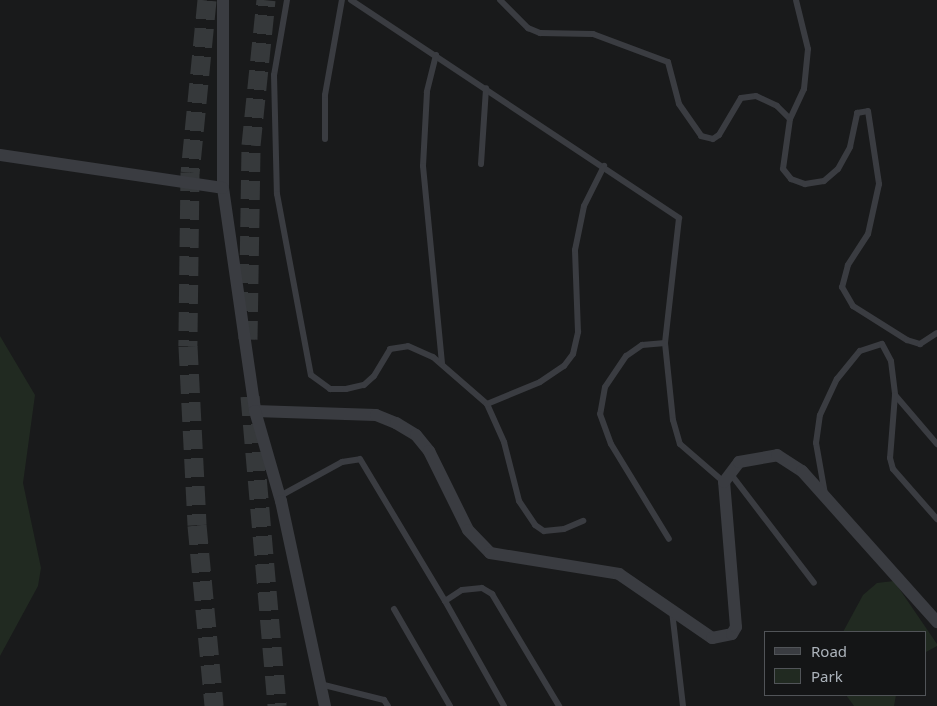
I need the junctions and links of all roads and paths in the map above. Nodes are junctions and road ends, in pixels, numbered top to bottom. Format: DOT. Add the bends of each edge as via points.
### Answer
graph roads {
  1 [pos="223,0"];
  2 [pos="287,0"];
  3 [pos="342,0"];
  4 [pos="351,0"];
  5 [pos="500,0"];
  6 [pos="796,0"];
  7 [pos="436,55"];
  8 [pos="486,88"];
  9 [pos="790,119"];
  10 [pos="325,138"];
  11 [pos="0,155"];
  12 [pos="481,164"];
  13 [pos="604,166"];
  14 [pos="222,188"];
  15 [pos="937,334"];
  16 [pos="665,343"];
  17 [pos="442,363"];
  18 [pos="895,395"];
  19 [pos="487,404"];
  20 [pos="255,411"];
  21 [pos="937,444"];
  22 [pos="726,477"];
  23 [pos="280,496"];
  24 [pos="826,498"];
  25 [pos="937,519"];
  26 [pos="583,521"];
  27 [pos="669,539"];
  28 [pos="814,583"];
  29 [pos="445,601"];
  30 [pos="394,609"];
  31 [pos="672,610"];
  32 [pos="937,622"];
  33 [pos="320,684"];
  34 [pos="325,706"];
  35 [pos="388,706"];
  36 [pos="450,706"];
  37 [pos="504,706"];
  38 [pos="559,706"];
  39 [pos="683,706"];
  1 -- 14 [label="street"];
  2 -- 17 [label="lane" via="274,75 277,194 311,374 330,389 364,385 390,349 401,346 420,350"];
  3 -- 10 [label="lane" via="325,95"];
  4 -- 7 [label="lane"];
  5 -- 9 [label="lane" via="528,28 540,33 593,34 668,62 679,104 701,136 713,139 719,135 741,98 752,95 776,106"];
  6 -- 9 [label="lane" via="808,49 804,89"];
  7 -- 8 [label="lane"];
  7 -- 17 [label="lane" via="427,92 423,158"];
  8 -- 12 [label="lane"];
  8 -- 13 [label="lane"];
  9 -- 15 [label="lane" via="783,169 791,179 805,184 824,181 838,169 850,147 857,113 868,111 878,184 868,234 848,265 842,287 853,306 907,340 920,344"];
  11 -- 14 [label="street"];
  13 -- 16 [label="lane" via="679,218"];
  13 -- 19 [label="lane" via="584,206 575,250 578,332 573,354 564,366 540,382"];
  14 -- 20 [label="street"];
  16 -- 22 [label="lane" via="680,444"];
  16 -- 27 [label="lane" via="642,345 626,356 605,387 600,414 611,444"];
  17 -- 19 [label="lane"];
  18 -- 21 [label="lane"];
  18 -- 24 [label="lane" via="891,361 882,344 860,351 837,379 820,415 816,443"];
  18 -- 25 [label="lane" via="892,464"];
  19 -- 26 [label="lane" via="504,442 520,501 535,526 544,531 564,529"];
  20 -- 23 [label="street"];
  20 -- 31 [label="street" via="376,415 396,423 416,435 430,451 468,530 490,553 619,574"];
  22 -- 24 [label="street" via="739,462 777,455 802,471"];
  22 -- 28 [label="lane"];
  22 -- 31 [label="street" via="736,627 732,634 712,638"];
  23 -- 29 [label="lane" via="342,462 360,459"];
  23 -- 33 [label="street"];
  24 -- 32 [label="street"];
  29 -- 37 [label="lane"];
  29 -- 38 [label="lane" via="462,590 482,588 492,594"];
  30 -- 36 [label="lane"];
  31 -- 39 [label="lane"];
  33 -- 34 [label="street"];
  33 -- 35 [label="lane" via="384,700"];
}
